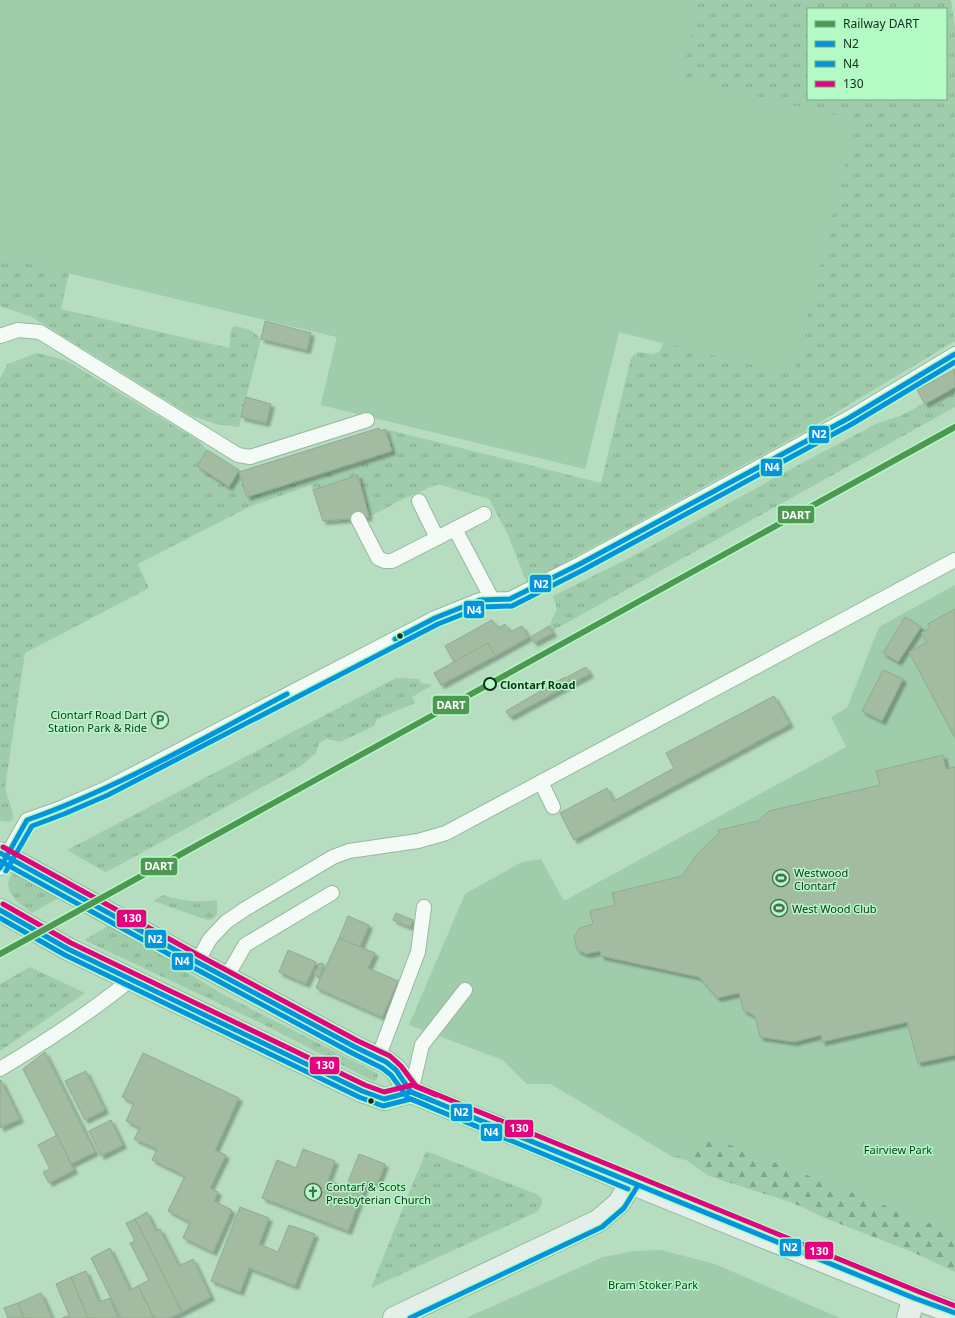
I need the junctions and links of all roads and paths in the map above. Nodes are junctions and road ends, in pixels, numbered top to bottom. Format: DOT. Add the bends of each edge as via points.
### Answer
graph roads {
  1 [pos="0,336"];
  2 [pos="955,354"];
  3 [pos="367,420"];
  4 [pos="419,501"];
  5 [pos="484,514"];
  6 [pos="358,519"];
  7 [pos="455,529"];
  8 [pos="437,538"];
  9 [pos="955,560"];
  10 [pos="492,599"];
  11 [pos="541,782"];
  12 [pos="553,807"];
  13 [pos="2,859"];
  14 [pos="332,893"];
  15 [pos="424,907"];
  16 [pos="0,910"];
  17 [pos="197,962"];
  18 [pos="226,978"];
  19 [pos="130,980"];
  20 [pos="465,990"];
  21 [pos="378,1058"];
  22 [pos="0,1070"];
  23 [pos="411,1092"];
  24 [pos="630,1183"];
  25 [pos="911,1308"];
  26 [pos="955,1313"];
  27 [pos="394,1318"];
  1 -- 3 [label="lane" via="18,330 40,332 238,455 250,457"];
  2 -- 10 [label="lane" via="849,418 580,564 510,599"];
  4 -- 8 [label="lane"];
  5 -- 7 [label="lane"];
  6 -- 8 [label="lane" via="378,558 385,561 392,561"];
  7 -- 8 [label="lane"];
  7 -- 10 [label="lane"];
  9 -- 11 [label="lane"];
  10 -- 13 [label="lane" via="480,600 435,618 105,789 27,820"];
  11 -- 12 [label="lane"];
  11 -- 17 [label="lane" via="446,833 418,841 348,851 333,857 226,922 210,939"];
  13 -- 17 [label="main road"];
  14 -- 18 [label="lane" via="245,945"];
  15 -- 21 [label="lane" via="418,952"];
  16 -- 19 [label="main road" via="68,949"];
  17 -- 18 [label="main road"];
  18 -- 21 [label="main road"];
  19 -- 22 [label="lane" via="105,1000"];
  19 -- 23 [label="main road" via="362,1091 384,1099"];
  20 -- 23 [label="lane" via="422,1045"];
  21 -- 23 [label="main road" via="396,1070"];
  23 -- 24 [label="main road"];
  24 -- 25 [label="main road"];
  24 -- 27 [label="main road" via="619,1203 598,1221"];
  25 -- 26 [label="main road"];
}
